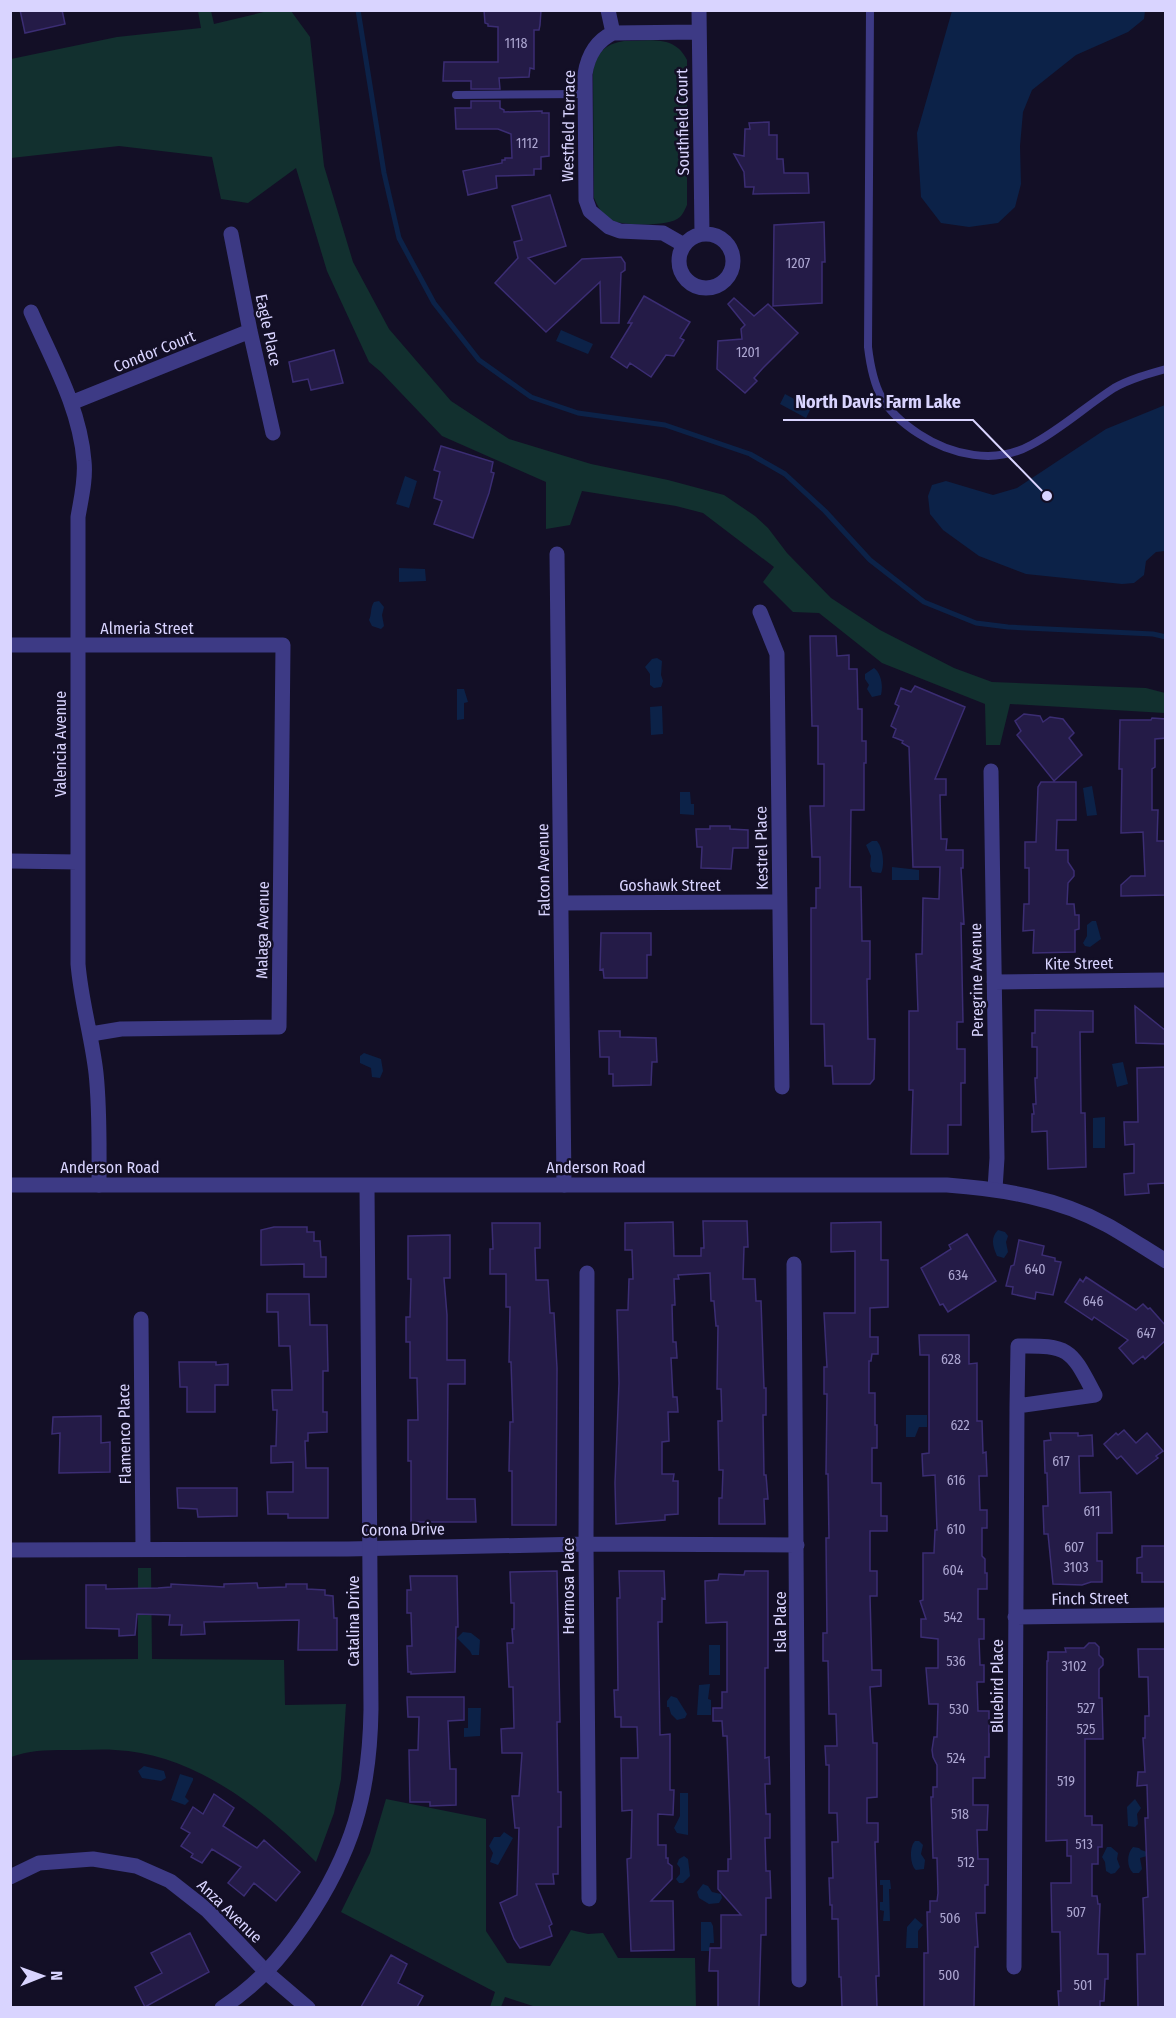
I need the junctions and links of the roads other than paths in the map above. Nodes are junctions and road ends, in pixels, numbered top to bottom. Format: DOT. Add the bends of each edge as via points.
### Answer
graph roads {
  1 [pos="608,10"];
  2 [pos="699,10"];
  3 [pos="870,10"];
  4 [pos="699,32"];
  5 [pos="614,33"];
  6 [pos="585,94"];
  7 [pos="456,95"];
  8 [pos="231,234"];
  9 [pos="702,234"];
  10 [pos="684,245"];
  11 [pos="31,312"];
  12 [pos="250,331"];
  13 [pos="1166,369"];
  14 [pos="71,403"];
  15 [pos="273,433"];
  16 [pos="557,554"];
  17 [pos="760,612"];
  18 [pos="10,645"];
  19 [pos="78,645"];
  20 [pos="282,645"];
  21 [pos="991,771"];
  22 [pos="10,861"];
  23 [pos="78,862"];
  24 [pos="779,902"];
  25 [pos="561,903"];
  26 [pos="1166,980"];
  27 [pos="994,982"];
  28 [pos="91,1034"];
  29 [pos="782,1087"];
  30 [pos="10,1185"];
  31 [pos="99,1185"];
  32 [pos="564,1185"];
  33 [pos="366,1186"];
  34 [pos="995,1189"];
  35 [pos="1166,1261"];
  36 [pos="794,1264"];
  37 [pos="587,1273"];
  38 [pos="141,1319"];
  39 [pos="1017,1406"];
  40 [pos="586,1544"];
  41 [pos="797,1545"];
  42 [pos="370,1547"];
  43 [pos="143,1548"];
  44 [pos="10,1550"];
  45 [pos="1166,1614"];
  46 [pos="1015,1617"];
  47 [pos="10,1877"];
  48 [pos="589,1899"];
  49 [pos="1014,1967"];
  50 [pos="267,1973"];
  51 [pos="799,1980"];
  52 [pos="222,2007"];
  53 [pos="308,2007"];
  1 -- 5 [label="street"];
  2 -- 4 [label="street, Southfield Court"];
  3 -- 13 [label="lane" via="868,347 872,377 884,403 932,443 958,453 987,457 1031,446 1116,387"];
  4 -- 5 [label="street"];
  4 -- 9 [label="street, Southfield Court"];
  5 -- 6 [label="street, Westfield Terrace" via="603,38 587,60"];
  6 -- 7 [label="lane"];
  6 -- 10 [label="street, Westfield Terrace" via="586,200 590,211 620,231 663,233"];
  8 -- 12 [label="street, Eagle Place"];
  9 -- 10 [label="street"];
  9 -- 10 [label="street" via="720,237 732,251 732,270 721,284 703,289 687,281 679,266"];
  11 -- 14 [label="street, Valencia Avenue"];
  12 -- 14 [label="street, Condor Court"];
  12 -- 15 [label="street, Eagle Place"];
  14 -- 19 [label="street, Valencia Avenue" via="84,462 78,517"];
  16 -- 25 [label="street, Falcon Avenue"];
  17 -- 24 [label="street, Kestrel Place" via="777,654"];
  18 -- 19 [label="street, Almeria Street"];
  19 -- 20 [label="street, Almeria Street"];
  19 -- 23 [label="street, Valencia Avenue"];
  20 -- 28 [label="street, Malaga Avenue" via="279,1027 121,1029"];
  21 -- 27 [label="street, Peregrine Avenue"];
  22 -- 23 [label="street"];
  23 -- 28 [label="street, Valencia Avenue" via="80,985"];
  24 -- 25 [label="street, Goshawk Street"];
  24 -- 29 [label="street, Kestrel Place"];
  25 -- 32 [label="street, Falcon Avenue"];
  26 -- 27 [label="street, Kite Street"];
  27 -- 34 [label="street, Peregrine Avenue"];
  28 -- 31 [label="street, Valencia Avenue"];
  30 -- 31 [label="street, Anderson Road"];
  31 -- 33 [label="street, Anderson Road"];
  32 -- 33 [label="street, Anderson Road"];
  32 -- 34 [label="street, Anderson Road" via="948,1185"];
  33 -- 42 [label="street, Catalina Drive"];
  34 -- 35 [label="street, Anderson Road" via="1066,1207 1105,1224"];
  36 -- 41 [label="street, Isla Place"];
  37 -- 40 [label="street, Hermosa Place"];
  38 -- 43 [label="street, Flamenco Place"];
  39 -- 39 [label="street, Bluebird Place" via="1050,1401 1095,1395 1069,1352 1050,1345 1018,1346"];
  39 -- 46 [label="street, Bluebird Place"];
  40 -- 41 [label="street, Corona Drive"];
  40 -- 42 [label="street, Corona Drive"];
  40 -- 48 [label="street, Hermosa Place"];
  41 -- 51 [label="street, Isla Place"];
  42 -- 43 [label="street, Corona Drive"];
  42 -- 50 [label="street, Catalina Drive" via="370,1736 361,1804 327,1890"];
  43 -- 44 [label="street, Corona Drive"];
  45 -- 46 [label="street, Finch Street"];
  46 -- 49 [label="street, Bluebird Place"];
  47 -- 50 [label="street, Anza Avenue" via="39,1863 93,1859 136,1866 170,1881 207,1910"];
  50 -- 52 [label="street, Catalina Drive"];
  50 -- 53 [label="street, Anza Avenue"];
}
